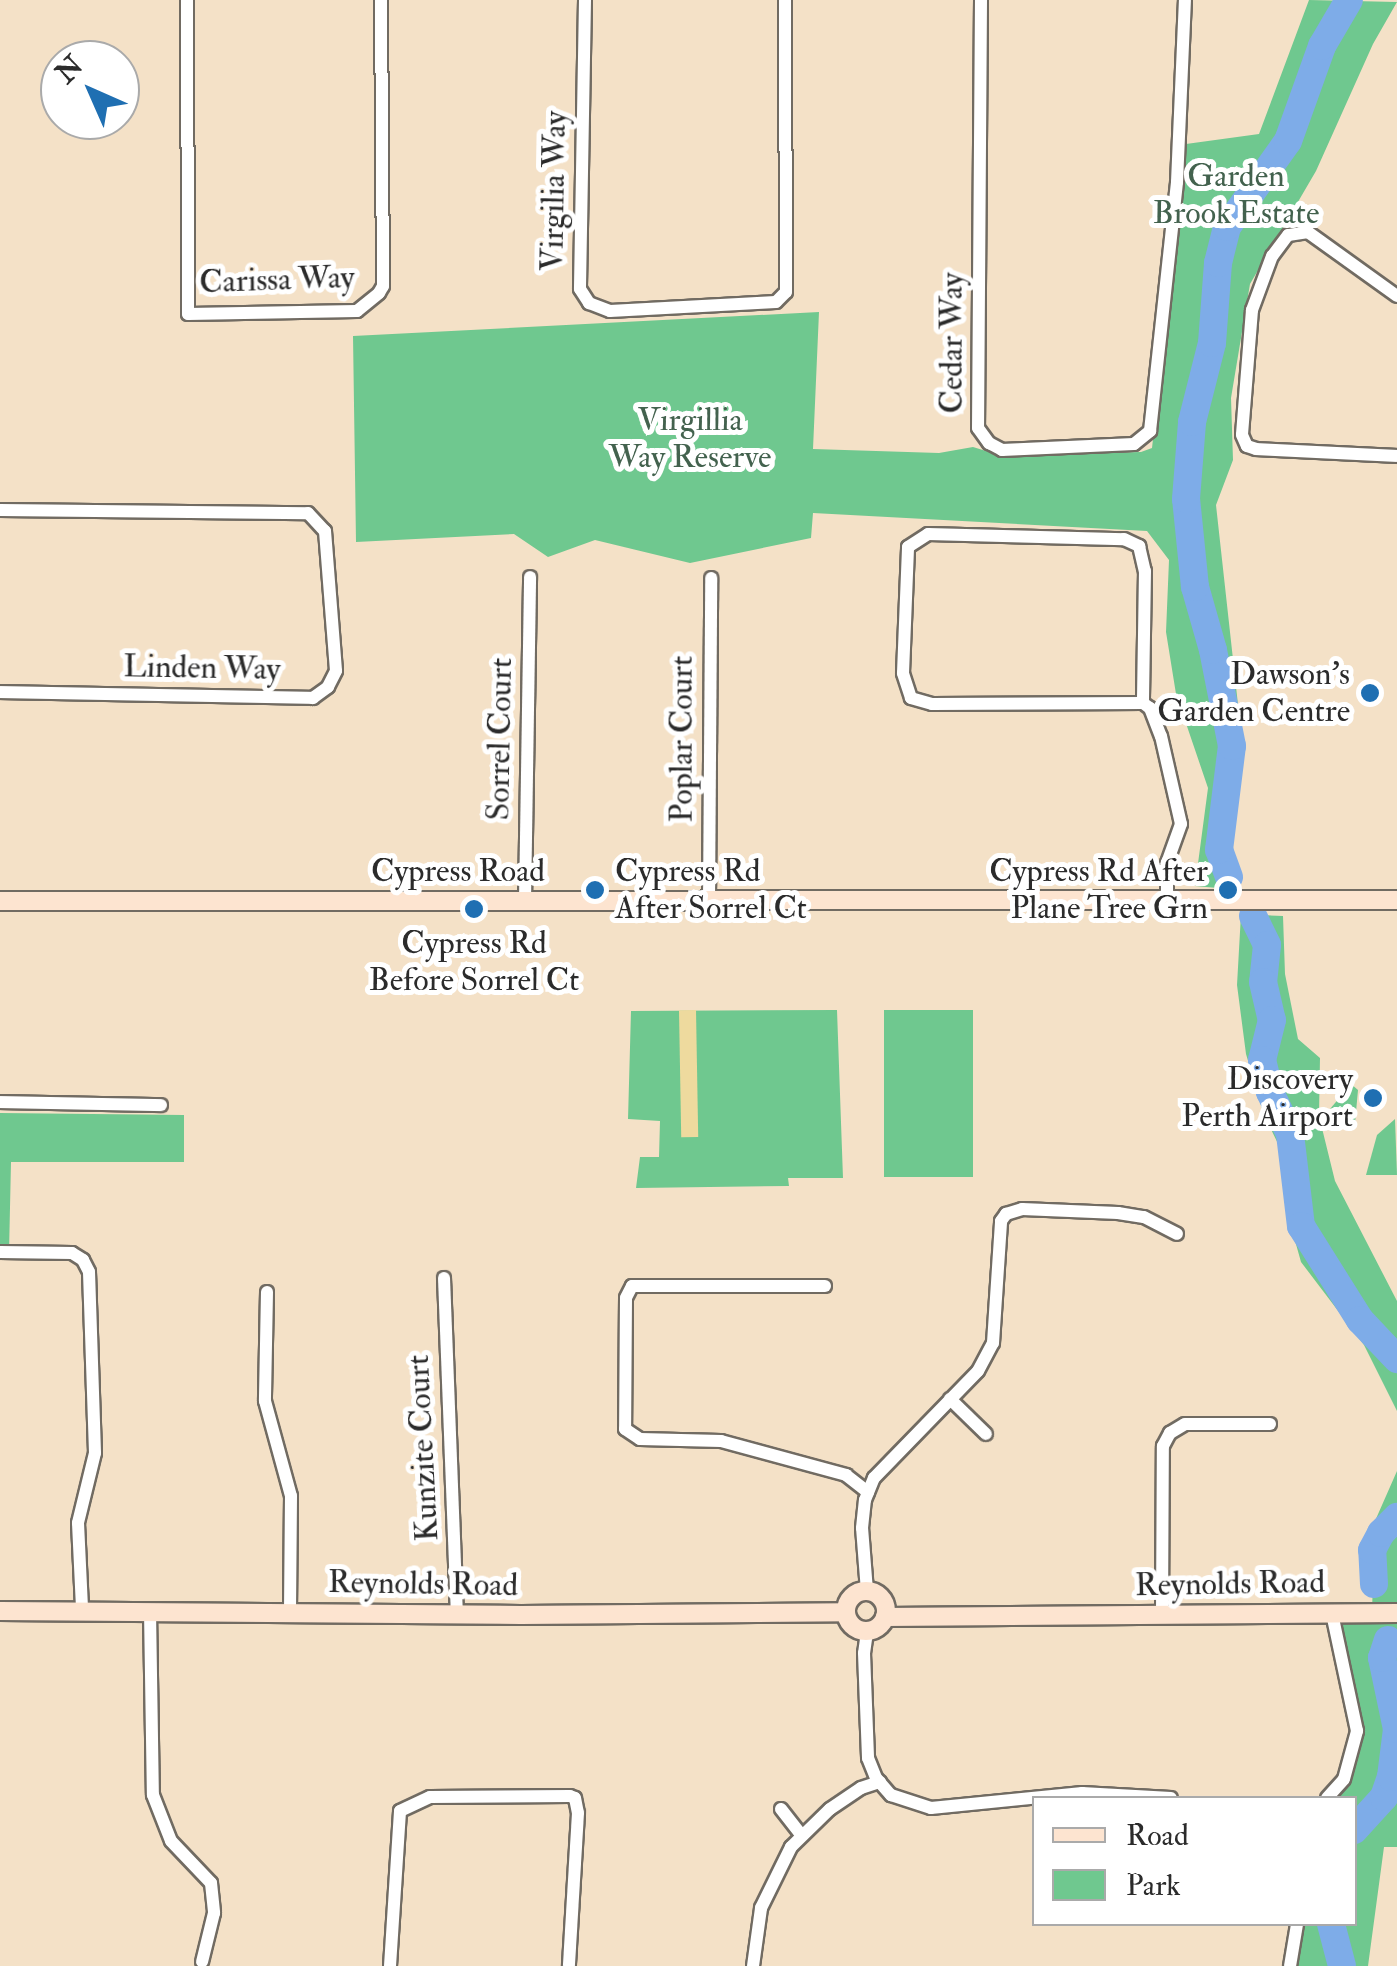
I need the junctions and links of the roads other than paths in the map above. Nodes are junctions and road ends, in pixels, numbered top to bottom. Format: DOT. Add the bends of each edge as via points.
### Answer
graph roads {
  1 [pos="186,0"];
  2 [pos="382,0"];
  3 [pos="585,0"];
  4 [pos="785,0"];
  5 [pos="981,0"];
  6 [pos="1185,0"];
  7 [pos="1397,296"];
  8 [pos="1397,456"];
  9 [pos="0,510"];
  10 [pos="530,577"];
  11 [pos="711,578"];
  12 [pos="0,692"];
  13 [pos="1143,703"];
  14 [pos="1167,900"];
  15 [pos="1397,900"];
  16 [pos="0,901"];
  17 [pos="525,901"];
  18 [pos="709,901"];
  19 [pos="0,1102"];
  20 [pos="161,1105"];
  21 [pos="1177,1234"];
  22 [pos="0,1252"];
  23 [pos="444,1278"];
  24 [pos="825,1286"];
  25 [pos="267,1292"];
  26 [pos="950,1400"];
  27 [pos="1270,1424"];
  28 [pos="986,1434"];
  29 [pos="868,1492"];
  30 [pos="867,1592"];
  31 [pos="82,1610"];
  32 [pos="150,1611"];
  33 [pos="0,1612"];
  34 [pos="290,1612"];
  35 [pos="846,1612"];
  36 [pos="1332,1612"];
  37 [pos="1397,1612"];
  38 [pos="1162,1613"];
  39 [pos="457,1615"];
  40 [pos="885,1618"];
  41 [pos="867,1632"];
  42 [pos="880,1782"];
  43 [pos="1052,1796"];
  44 [pos="1136,1796"];
  45 [pos="1329,1796"];
  46 [pos="1032,1798"];
  47 [pos="781,1810"];
  48 [pos="801,1835"];
  49 [pos="1297,1926"];
  50 [pos="202,1962"];
  51 [pos="390,1966"];
  52 [pos="568,1966"];
  53 [pos="754,1966"];
  54 [pos="1290,1966"];
  1 -- 2 [label="street, Carissa Way" via="188,314 358,311 380,293"];
  3 -- 4 [label="street, Virgilia Way" via="580,289 589,303 610,311 776,302 786,292"];
  5 -- 6 [label="street, Cedar Way" via="978,428 1002,450 1134,444 1150,431 1177,182"];
  7 -- 8 [label="street" via="1308,232 1288,235 1272,256 1252,310 1242,435 1256,449"];
  9 -- 12 [label="street, Linden Way" via="308,513 325,531 336,672 313,698"];
  10 -- 17 [label="street, Sorrel Court"];
  11 -- 18 [label="street, Poplar Court"];
  13 -- 13 [label="street" via="1144,556 1133,542 928,534 908,548 902,673 911,698 932,704"];
  13 -- 14 [label="street" via="1161,736 1180,814"];
  14 -- 15 [label="street, Cypress Road"];
  14 -- 18 [label="street, Cypress Road"];
  16 -- 17 [label="street, Cypress Road"];
  17 -- 18 [label="street, Cypress Road"];
  19 -- 20 [label="street"];
  21 -- 26 [label="street" via="1131,1215 1010,1210 1002,1222 993,1343"];
  22 -- 31 [label="street" via="72,1253 89,1272 95,1453 78,1523"];
  23 -- 39 [label="street, Kunzite Court"];
  24 -- 29 [label="street" via="632,1286 626,1298 625,1429 640,1439 721,1441 846,1475"];
  25 -- 34 [label="street" via="265,1401 291,1496"];
  26 -- 28 [label="street"];
  26 -- 29 [label="street"];
  27 -- 38 [label="street" via="1186,1424 1170,1432 1163,1446"];
  29 -- 30 [label="street" via="862,1528"];
  30 -- 35 [label="street" via="854,1595"];
  30 -- 40 [label="street" via="882,1600"];
  31 -- 32 [label="street, Reynolds Road"];
  31 -- 33 [label="street, Reynolds Road"];
  32 -- 34 [label="street, Reynolds Road"];
  32 -- 50 [label="street" via="153,1795 171,1841 211,1883 214,1913"];
  34 -- 39 [label="street, Reynolds Road"];
  35 -- 39 [label="street, Reynolds Road"];
  35 -- 41 [label="street" via="850,1624"];
  36 -- 37 [label="street, Reynolds Road"];
  36 -- 38 [label="street, Reynolds Road"];
  36 -- 45 [label="street" via="1357,1731 1344,1779"];
  38 -- 40 [label="street, Reynolds Road"];
  40 -- 41 [label="street"];
  41 -- 42 [label="street" via="866,1736"];
  42 -- 46 [label="street" via="891,1794 931,1808"];
  42 -- 48 [label="street" via="860,1788"];
  43 -- 44 [label="street"];
  47 -- 48 [label="street"];
  48 -- 53 [label="street" via="776,1870 761,1908"];
  49 -- 54 [label="street"];
  51 -- 52 [label="street" via="400,1811 430,1798 570,1796 578,1813"];
}
